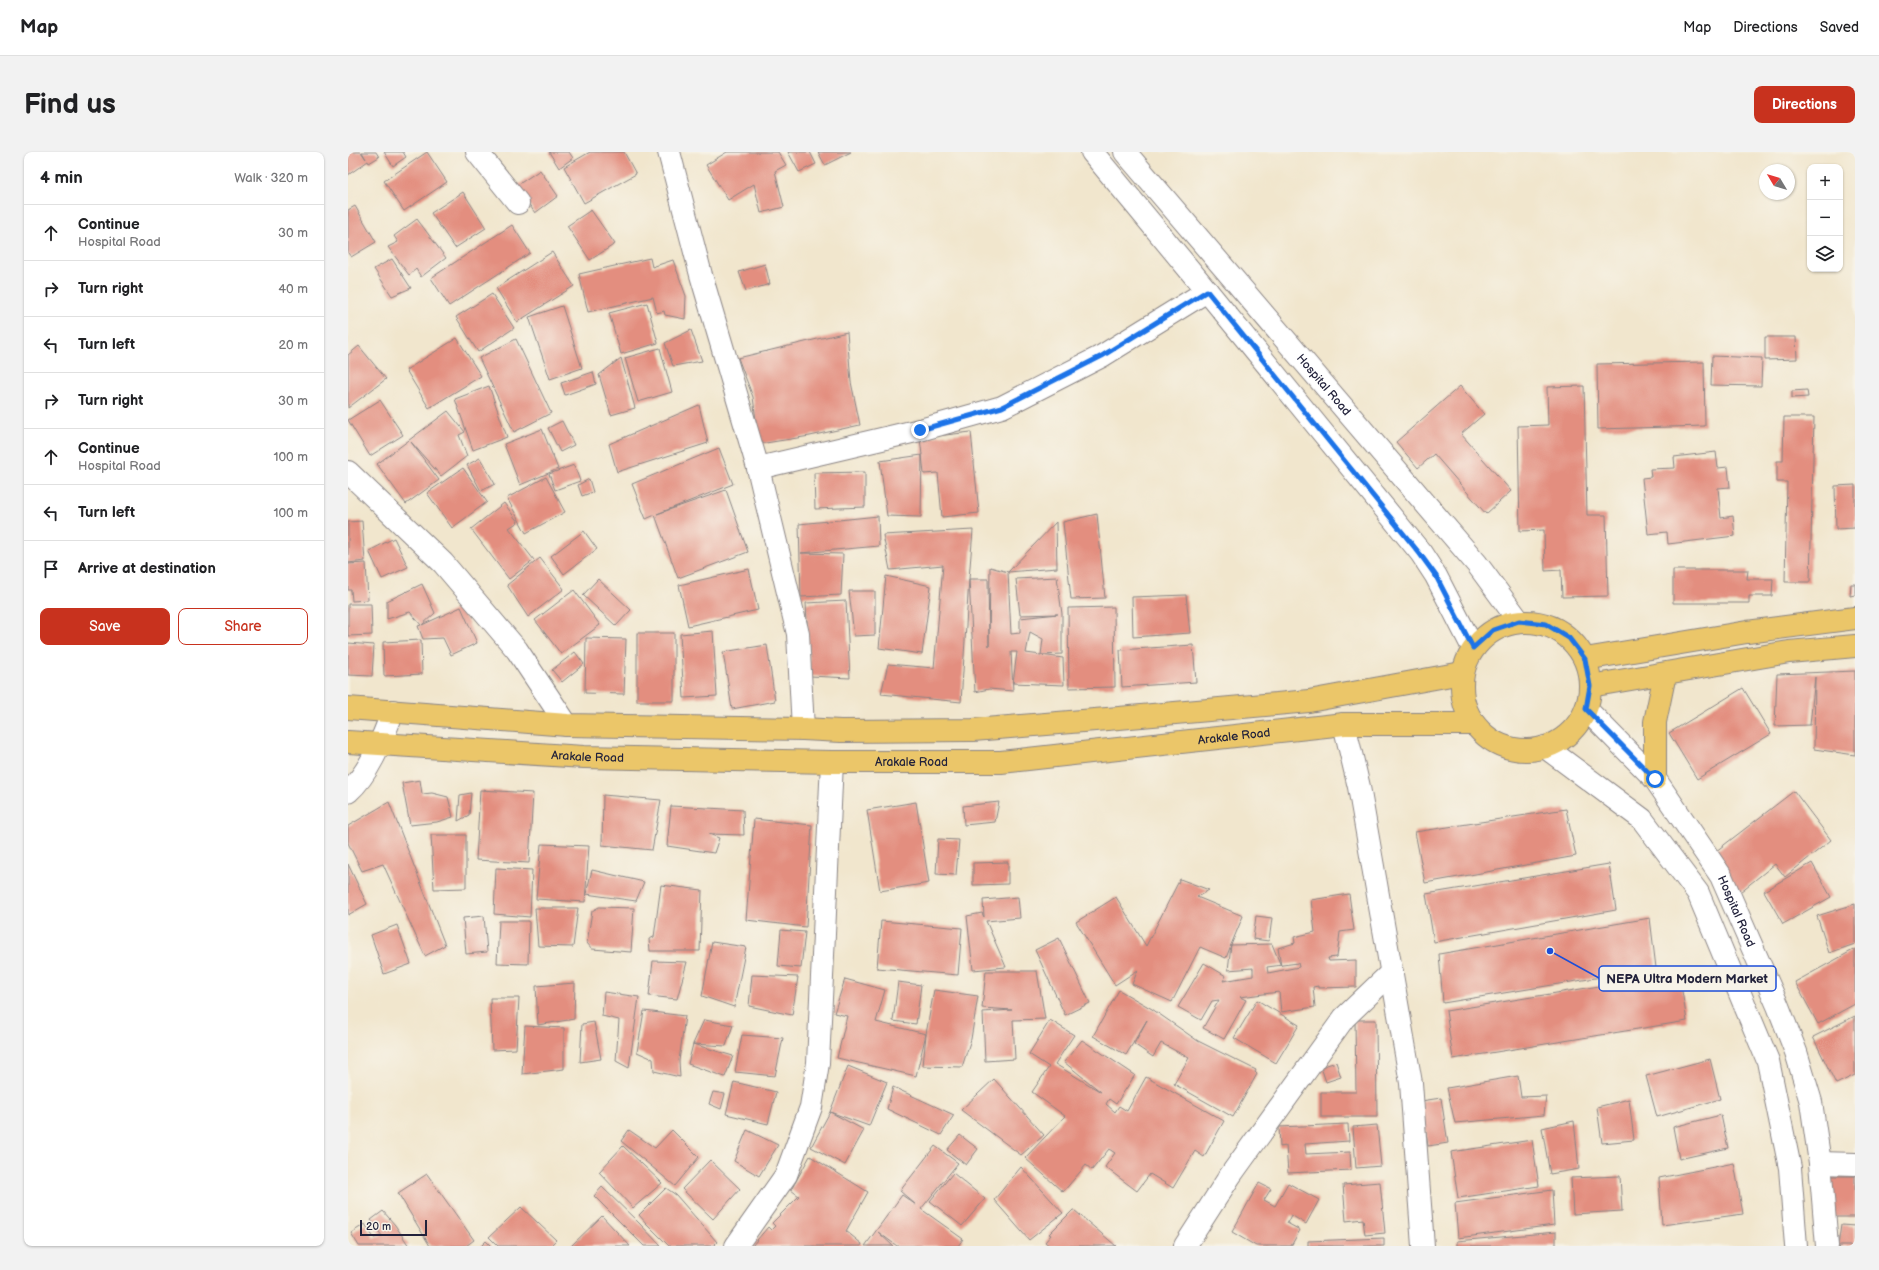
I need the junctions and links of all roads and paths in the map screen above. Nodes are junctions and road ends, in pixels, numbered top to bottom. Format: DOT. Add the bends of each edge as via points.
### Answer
graph roads {
  1 [pos="477,152"];
  2 [pos="669,152"];
  3 [pos="1092,152"];
  4 [pos="1125,152"];
  5 [pos="518,203"];
  6 [pos="1207,291"];
  7 [pos="758,468"];
  8 [pos="348,472"];
  9 [pos="1855,618"];
  10 [pos="1519,621"];
  11 [pos="1855,646"];
  12 [pos="1473,648"];
  13 [pos="1585,659"];
  14 [pos="1462,673"];
  15 [pos="1666,674"];
  16 [pos="1590,686"];
  17 [pos="348,708"];
  18 [pos="1586,709"];
  19 [pos="393,711"];
  20 [pos="1344,724"];
  21 [pos="1473,724"];
  22 [pos="566,725"];
  23 [pos="803,729"];
  24 [pos="348,742"];
  25 [pos="380,744"];
  26 [pos="1545,747"];
  27 [pos="832,762"];
  28 [pos="1655,779"];
  29 [pos="348,792"];
  30 [pos="1392,972"];
  31 [pos="1820,1164"];
  32 [pos="1855,1164"];
  33 [pos="736,1246"];
  34 [pos="1185,1246"];
  35 [pos="1423,1246"];
  36 [pos="1796,1246"];
  37 [pos="1827,1246"];
  1 -- 5 [label="street"];
  2 -- 7 [label="street" via="700,275"];
  3 -- 6 [label="street"];
  4 -- 10 [label="street, Hospital Road" via="1476,564"];
  6 -- 7 [label="street" via="1102,356 1002,407 920,430"];
  6 -- 12 [label="street" via="1420,554 1436,576"];
  7 -- 23 [label="street" via="798,634"];
  8 -- 22 [label="street" via="443,563 517,650"];
  9 -- 13 [label="main road" via="1747,632"];
  10 -- 12 [label="main road" via="1493,630"];
  10 -- 13 [label="main road" via="1546,624 1569,638"];
  11 -- 15 [label="main road" via="1789,652"];
  12 -- 14 [label="main road"];
  13 -- 16 [label="main road"];
  14 -- 21 [label="main road" via="1462,700"];
  14 -- 23 [label="main road" via="1309,701 1119,718 973,730"];
  15 -- 16 [label="main road"];
  15 -- 28 [label="main road" via="1655,722"];
  16 -- 18 [label="main road"];
  17 -- 19 [label="main road"];
  18 -- 26 [label="main road" via="1569,734"];
  18 -- 28 [label="street, Hospital Road"];
  19 -- 22 [label="main road"];
  19 -- 25 [label="street"];
  20 -- 21 [label="main road, Arakale Road"];
  20 -- 27 [label="main road, Arakale Road" via="1001,762"];
  20 -- 30 [label="street"];
  21 -- 26 [label="main road" via="1493,742 1519,751"];
  22 -- 23 [label="main road"];
  24 -- 25 [label="main road, Arakale Road"];
  25 -- 27 [label="main road, Arakale Road" via="584,757"];
  25 -- 29 [label="street" via="368,767"];
  26 -- 36 [label="street" via="1642,819 1698,893 1768,1061 1790,1168"];
  27 -- 33 [label="street" via="818,1063 811,1107 786,1175"];
  28 -- 31 [label="street, Hospital Road" via="1721,876 1778,1006 1796,1052 1811,1102"];
  30 -- 34 [label="street" via="1344,1018 1230,1176"];
  30 -- 35 [label="street" via="1411,1083"];
  31 -- 32 [label="street"];
  31 -- 37 [label="street, Hospital Road"];
}
